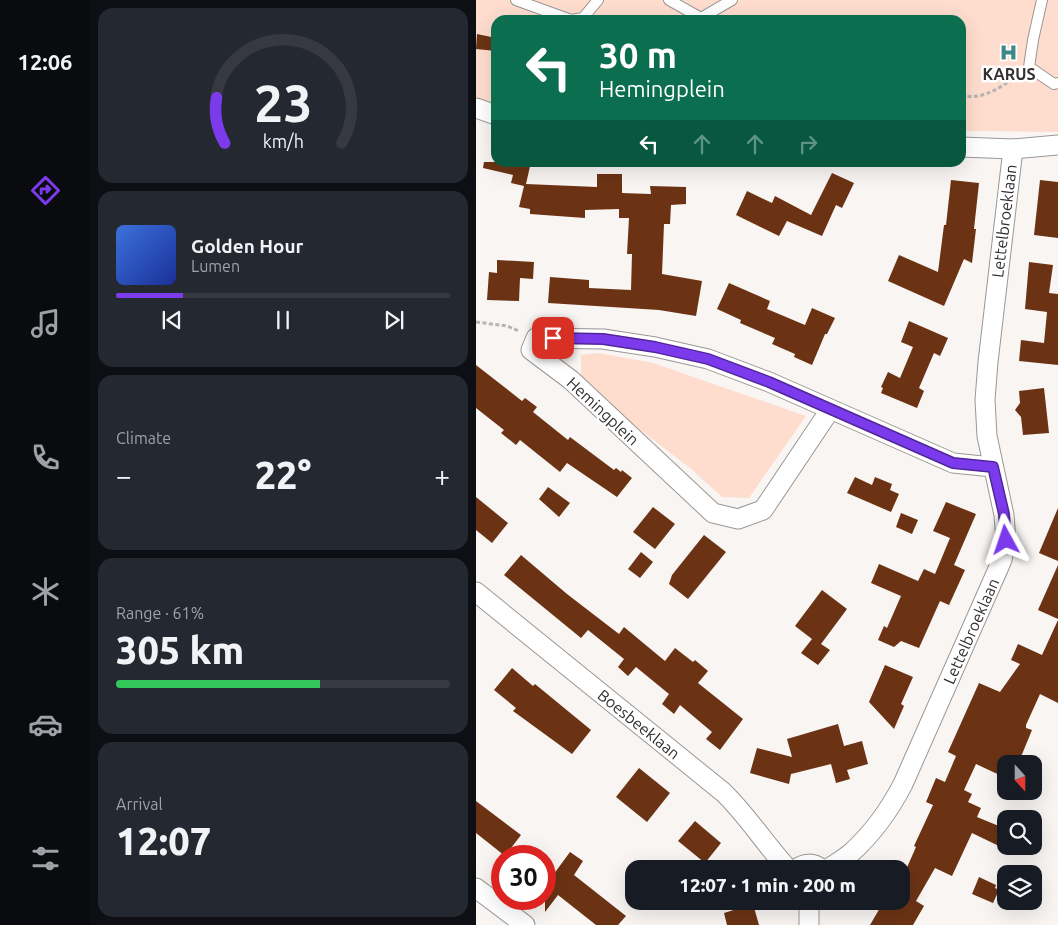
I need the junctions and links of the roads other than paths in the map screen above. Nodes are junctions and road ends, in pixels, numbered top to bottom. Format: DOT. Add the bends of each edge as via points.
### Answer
graph roads {
  1 [pos="516,0"];
  2 [pos="598,0"];
  3 [pos="669,0"];
  4 [pos="732,0"];
  5 [pos="1042,0"];
  6 [pos="557,15"];
  7 [pos="585,15"];
  8 [pos="696,15"];
  9 [pos="706,15"];
  10 [pos="1058,83"];
  11 [pos="476,108"];
  12 [pos="491,113"];
  13 [pos="1058,145"];
  14 [pos="966,147"];
  15 [pos="1013,149"];
  16 [pos="830,410"];
  17 [pos="993,467"];
  18 [pos="476,592"];
  19 [pos="780,860"];
  20 [pos="841,860"];
  21 [pos="476,888"];
  22 [pos="809,910"];
  23 [pos="525,925"];
  24 [pos="809,925"];
  1 -- 6 [label="lane"];
  2 -- 7 [label="lane"];
  3 -- 8 [label="lane"];
  4 -- 9 [label="lane"];
  5 -- 10 [label="lane" via="1029,68 1054,84"];
  11 -- 12 [label="street"];
  13 -- 15 [label="street"];
  14 -- 15 [label="street"];
  15 -- 17 [label="street, Lettelbroeklaan" via="985,400"];
  16 -- 16 [label="street, Hemingplein" via="708,359 655,347 603,339 536,338 531,350 571,380 713,513 738,519 763,510"];
  16 -- 17 [label="street" via="953,463"];
  17 -- 20 [label="street, Lettelbroeklaan" via="1004,514 1006,540 1002,560 903,784 875,827"];
  18 -- 19 [label="street, Boesbeeklaan" via="722,792 749,819"];
  21 -- 23 [label="street"];
  22 -- 24 [label="street"];
}
